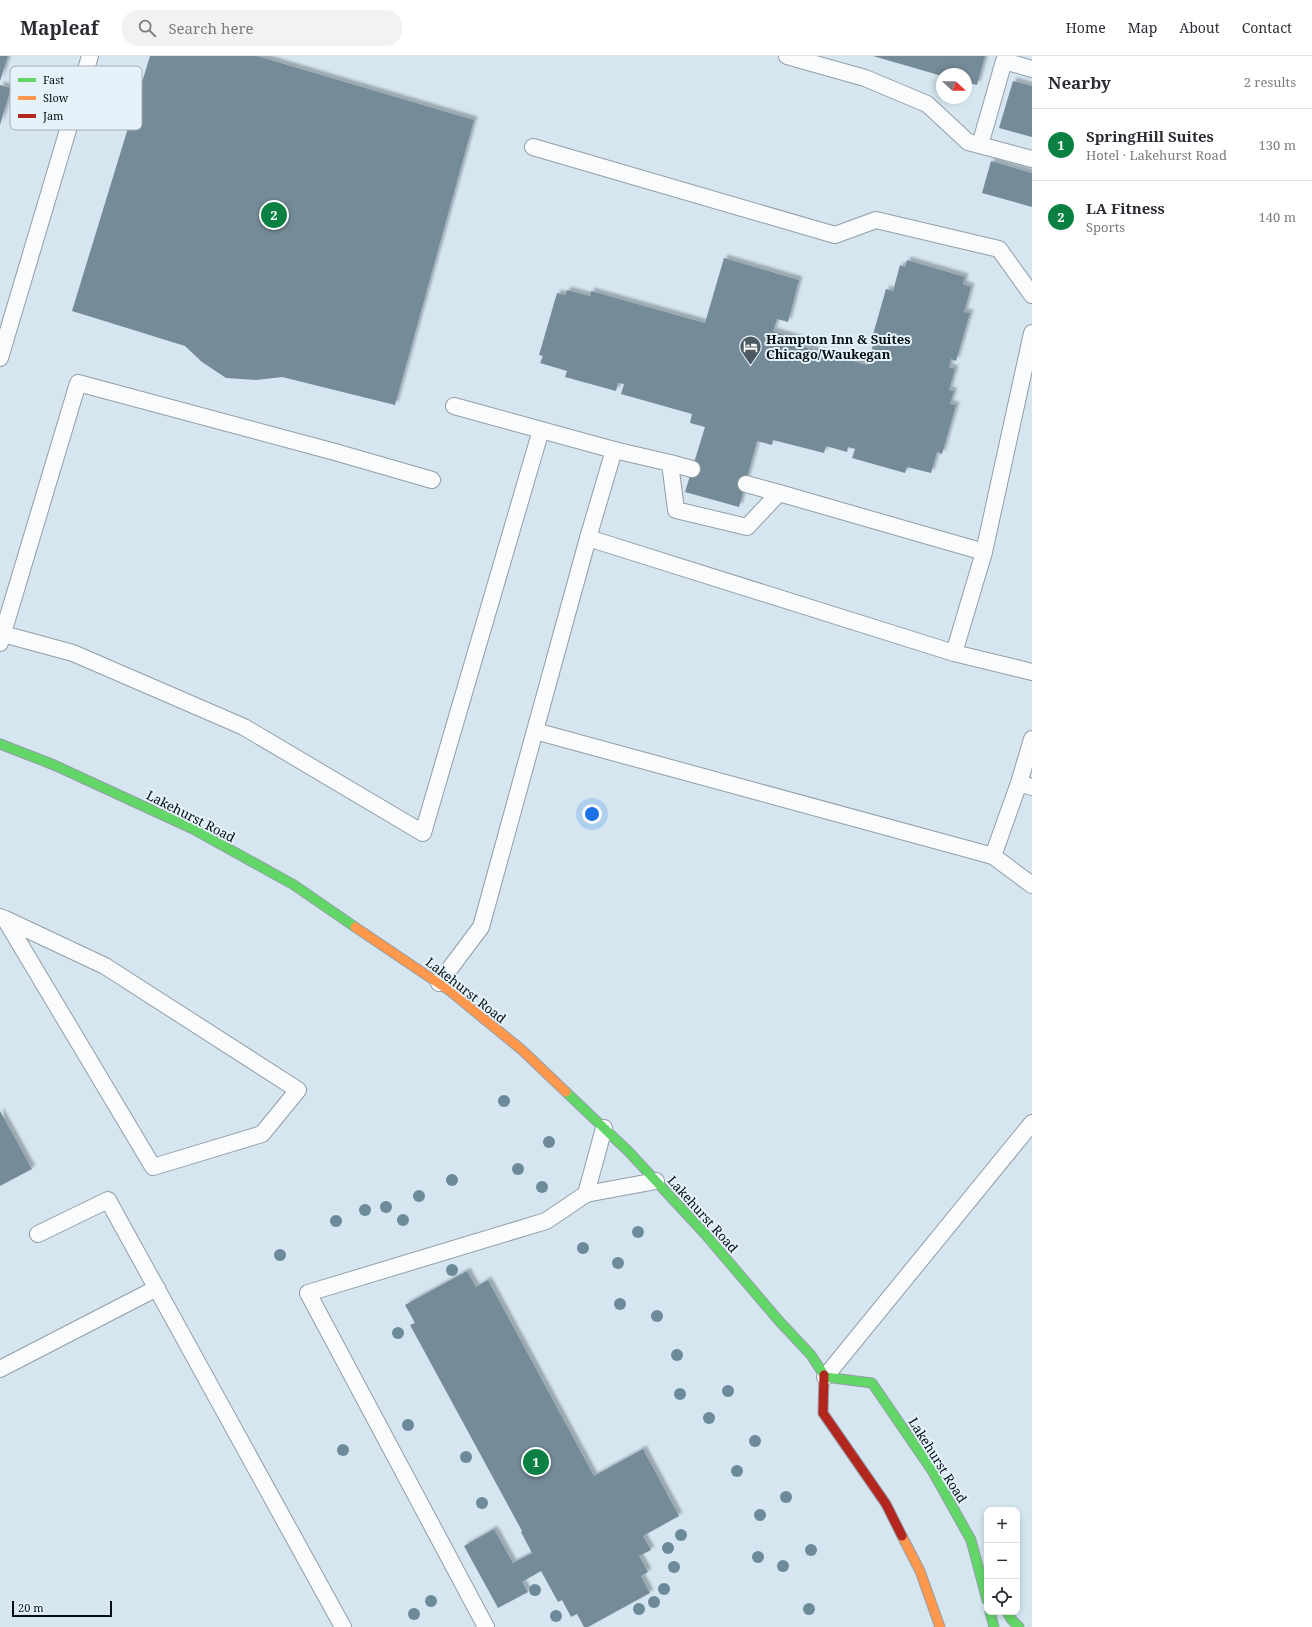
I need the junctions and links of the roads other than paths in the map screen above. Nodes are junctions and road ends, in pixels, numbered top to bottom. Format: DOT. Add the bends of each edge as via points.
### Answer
graph roads {
  1 [pos="90,56"];
  2 [pos="787,56"];
  3 [pos="87,66"];
  4 [pos="1032,69"];
  5 [pos="68,130"];
  6 [pos="980,145"];
  7 [pos="532,147"];
  8 [pos="1032,159"];
  9 [pos="1032,295"];
  10 [pos="1032,333"];
  11 [pos="0,358"];
  12 [pos="454,406"];
  13 [pos="541,430"];
  14 [pos="614,450"];
  15 [pos="670,463"];
  16 [pos="692,469"];
  17 [pos="432,480"];
  18 [pos="746,484"];
  19 [pos="779,493"];
  20 [pos="588,538"];
  21 [pos="984,552"];
  22 [pos="1,639"];
  23 [pos="954,653"];
  24 [pos="1032,672"];
  25 [pos="535,731"];
  26 [pos="1032,739"];
  27 [pos="0,744"];
  28 [pos="1026,785"];
  29 [pos="993,856"];
  30 [pos="1032,885"];
  31 [pos="3,918"];
  32 [pos="439,983"];
  33 [pos="1032,1123"];
  34 [pos="604,1128"];
  35 [pos="656,1181"];
  36 [pos="586,1194"];
  37 [pos="38,1234"];
  38 [pos="157,1288"];
  39 [pos="0,1369"];
  40 [pos="825,1377"];
  41 [pos="970,1540"];
  42 [pos="984,1566"];
  43 [pos="984,1589"];
  44 [pos="991,1615"];
  45 [pos="1009,1615"];
  46 [pos="343,1627"];
  47 [pos="486,1627"];
  48 [pos="940,1627"];
  49 [pos="994,1627"];
  50 [pos="1018,1627"];
  1 -- 3 [label="lane"];
  2 -- 6 [label="lane" via="865,78 927,104 968,142"];
  4 -- 6 [label="lane" via="1004,61"];
  5 -- 11 [label="lane"];
  6 -- 8 [label="lane"];
  7 -- 9 [label="lane" via="835,235 876,220 1000,249"];
  10 -- 21 [label="lane"];
  12 -- 13 [label="lane"];
  13 -- 14 [label="lane"];
  13 -- 22 [label="lane" via="423,833 244,727 73,653"];
  14 -- 15 [label="lane"];
  14 -- 20 [label="lane"];
  15 -- 16 [label="lane"];
  15 -- 19 [label="lane" via="676,510 746,527"];
  17 -- 22 [label="lane" via="78,383"];
  18 -- 19 [label="lane"];
  19 -- 21 [label="lane"];
  20 -- 23 [label="lane"];
  20 -- 25 [label="lane"];
  21 -- 23 [label="lane"];
  23 -- 24 [label="lane"];
  25 -- 29 [label="lane"];
  25 -- 32 [label="lane" via="481,927"];
  26 -- 28 [label="lane"];
  27 -- 32 [label="street, Lakehurst Road" via="54,765 193,829 294,885"];
  28 -- 29 [label="lane"];
  29 -- 30 [label="lane"];
  31 -- 31 [label="lane" via="105,966 298,1090 262,1134 153,1167"];
  32 -- 34 [label="street, Lakehurst Road" via="522,1050"];
  33 -- 40 [label="lane"];
  34 -- 35 [label="street, Lakehurst Road"];
  34 -- 36 [label="lane"];
  35 -- 36 [label="lane"];
  35 -- 40 [label="street, Lakehurst Road" via="811,1355"];
  36 -- 47 [label="lane" via="546,1221 308,1293"];
  37 -- 38 [label="lane" via="108,1200"];
  38 -- 39 [label="lane"];
  38 -- 46 [label="lane"];
  40 -- 41 [label="street, Lakehurst Road" via="872,1383 933,1472"];
  40 -- 48 [label="street" via="823,1414 886,1504 920,1571"];
  41 -- 42 [label="street"];
  41 -- 43 [label="street, Lakehurst Road"];
  44 -- 49 [label="street"];
  45 -- 50 [label="street"];
}
